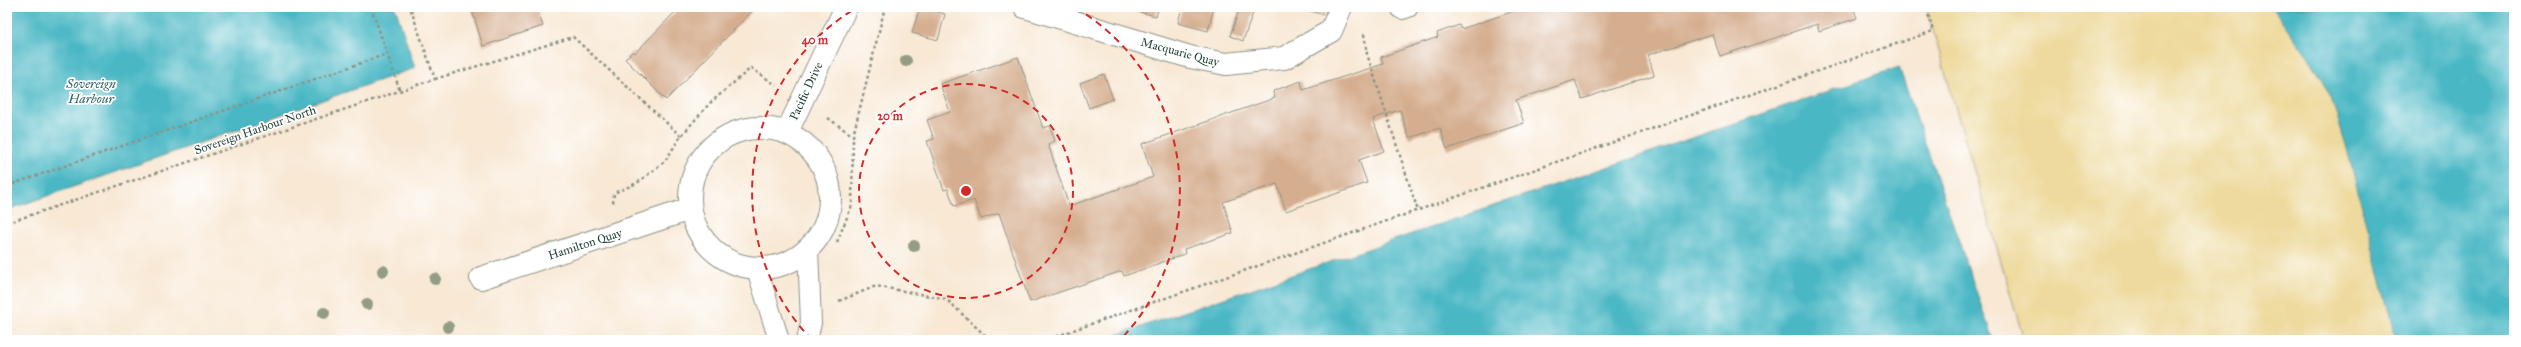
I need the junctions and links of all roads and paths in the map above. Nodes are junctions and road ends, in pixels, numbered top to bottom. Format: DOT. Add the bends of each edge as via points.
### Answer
graph roads {
  1 [pos="371,7"];
  2 [pos="410,7"];
  3 [pos="846,7"];
  4 [pos="885,7"];
  5 [pos="1025,7"];
  6 [pos="1341,7"];
  7 [pos="1926,7"];
  8 [pos="1363,30"];
  9 [pos="387,54"];
  10 [pos="435,79"];
  11 [pos="400,91"];
  12 [pos="802,99"];
  13 [pos="787,132"];
  14 [pos="681,136"];
  15 [pos="7,186"];
  16 [pos="690,209"];
  17 [pos="1418,211"];
  18 [pos="7,223"];
  19 [pos="610,236"];
  20 [pos="836,244"];
  21 [pos="808,250"];
  22 [pos="757,269"];
  23 [pos="481,278"];
  24 [pos="809,332"];
  25 [pos="779,340"];
  26 [pos="990,340"];
  27 [pos="1045,340"];
  1 -- 9 [label="path"];
  2 -- 10 [label="path"];
  3 -- 12 [label="street, Pacific Drive"];
  4 -- 20 [label="path" via="853,136 852,205"];
  5 -- 6 [label="street, Macquarie Quay" via="1190,57 1226,64 1284,58 1332,31"];
  7 -- 17 [label="path" via="1933,31"];
  8 -- 17 [label="path" via="1367,54"];
  9 -- 11 [label="path"];
  9 -- 15 [label="path"];
  10 -- 11 [label="path, Sovereign Harbour North"];
  10 -- 14 [label="path, Sovereign Harbour North" via="573,37"];
  11 -- 18 [label="path, Sovereign Harbour North"];
  12 -- 13 [label="street, Pacific Drive"];
  12 -- 14 [label="path" via="751,68 710,103"];
  13 -- 16 [label="street" via="766,127 745,128 725,136 708,149 696,167 692,180"];
  13 -- 21 [label="street" via="807,145 822,163 830,185 830,208 822,231"];
  14 -- 19 [label="path" via="665,161 636,183 614,193"];
  16 -- 19 [label="street, Hamilton Quay"];
  16 -- 22 [label="street" via="697,232 713,251 733,263"];
  17 -- 27 [label="path"];
  19 -- 23 [label="street, Hamilton Quay"];
  21 -- 22 [label="street" via="793,260 775,267"];
  21 -- 24 [label="lane"];
  22 -- 25 [label="lane"];
  24 -- 26 [label="path" via="829,304 876,286 946,299"];
}
